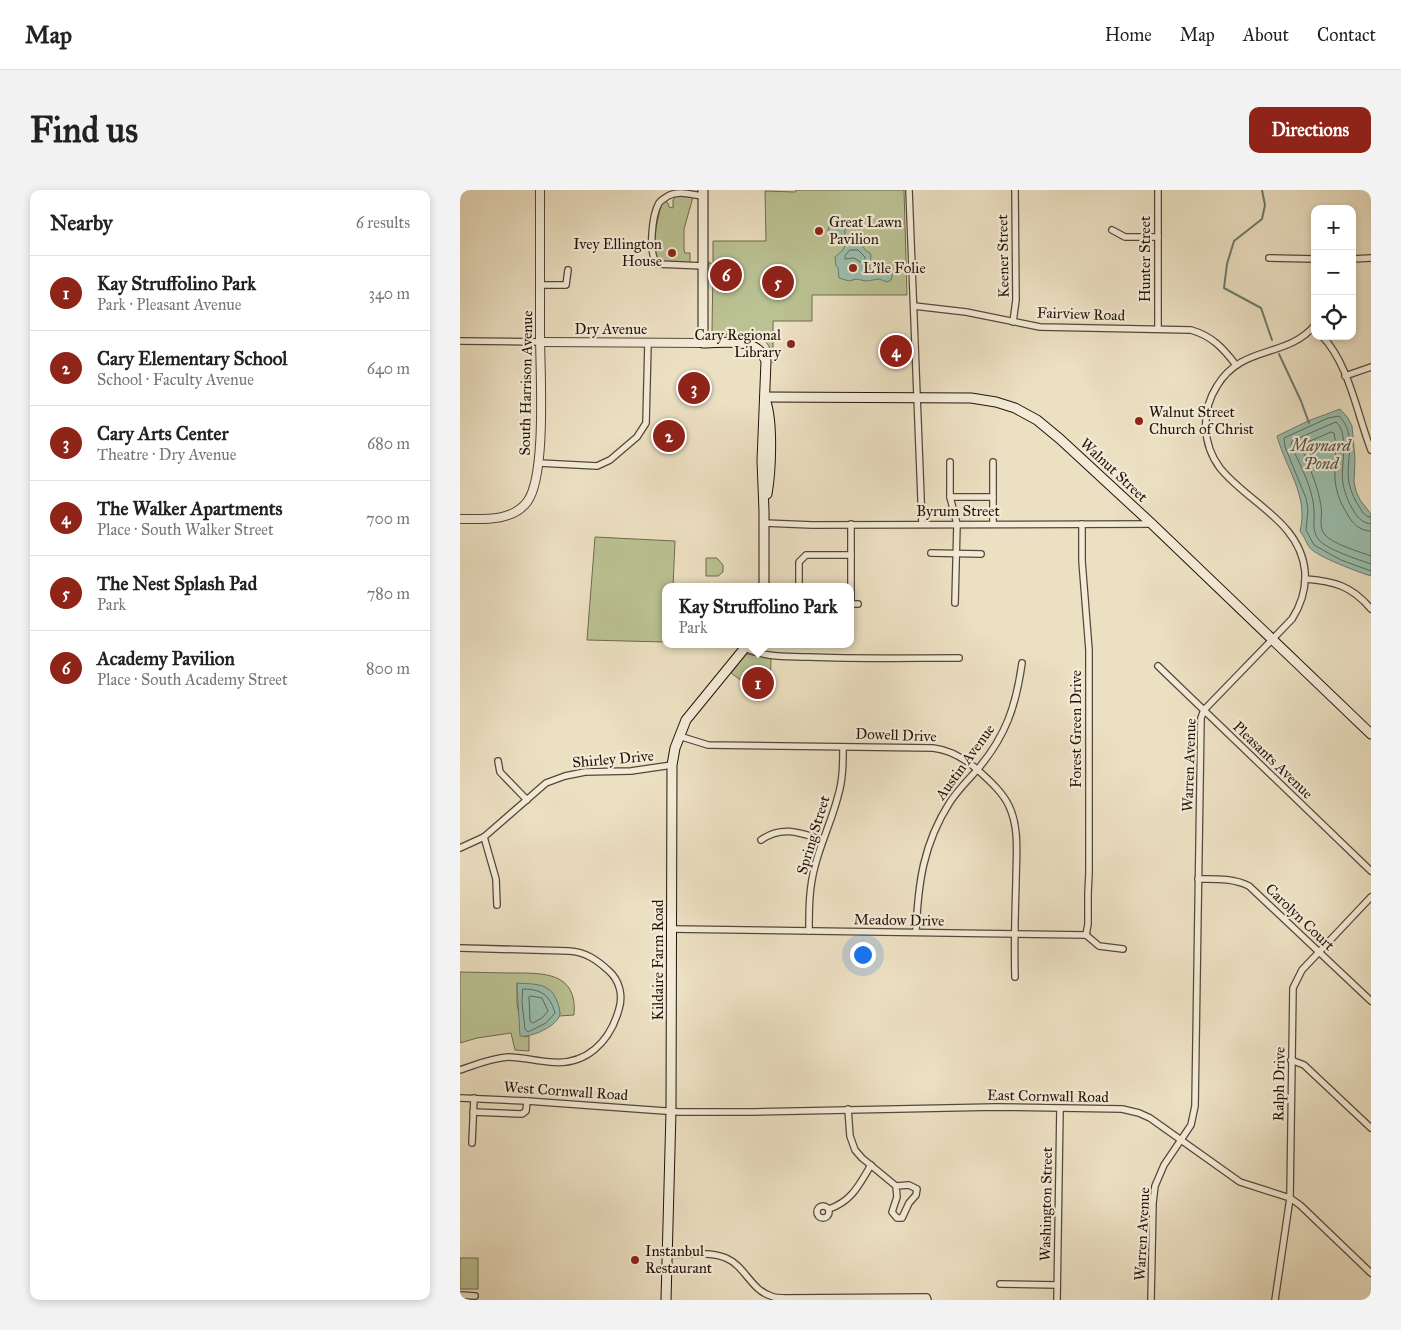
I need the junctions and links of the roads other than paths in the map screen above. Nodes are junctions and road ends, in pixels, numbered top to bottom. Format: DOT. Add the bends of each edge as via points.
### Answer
graph roads {
  1 [pos="540,190"];
  2 [pos="909,190"];
  3 [pos="1015,190"];
  4 [pos="1158,190"];
  5 [pos="703,193"];
  6 [pos="1112,230"];
  7 [pos="1158,237"];
  8 [pos="1269,258"];
  9 [pos="1356,258"];
  10 [pos="1371,258"];
  11 [pos="1311,259"];
  12 [pos="704,266"];
  13 [pos="568,270"];
  14 [pos="540,285"];
  15 [pos="914,306"];
  16 [pos="1013,322"];
  17 [pos="1158,328"];
  18 [pos="1311,330"];
  19 [pos="1325,340"];
  20 [pos="460,341"];
  21 [pos="541,342"];
  22 [pos="648,343"];
  23 [pos="703,343"];
  24 [pos="1236,365"];
  25 [pos="1371,367"];
  26 [pos="1346,376"];
  27 [pos="765,398"];
  28 [pos="918,398"];
  29 [pos="1371,450"];
  30 [pos="950,462"];
  31 [pos="993,462"];
  32 [pos="539,463"];
  33 [pos="950,497"];
  34 [pos="992,497"];
  35 [pos="460,519"];
  36 [pos="764,523"];
  37 [pos="851,524"];
  38 [pos="922,524"];
  39 [pos="957,524"];
  40 [pos="993,524"];
  41 [pos="1082,524"];
  42 [pos="1152,524"];
  43 [pos="931,553"];
  44 [pos="956,554"];
  45 [pos="981,554"];
  46 [pos="851,555"];
  47 [pos="1305,579"];
  48 [pos="764,583"];
  49 [pos="799,583"];
  50 [pos="851,583"];
  51 [pos="955,602"];
  52 [pos="854,604"];
  53 [pos="858,604"];
  54 [pos="1371,610"];
  55 [pos="1273,640"];
  56 [pos="745,648"];
  57 [pos="750,648"];
  58 [pos="959,658"];
  59 [pos="1022,663"];
  60 [pos="1158,666"];
  61 [pos="1204,710"];
  62 [pos="1371,734"];
  63 [pos="679,736"];
  64 [pos="843,746"];
  65 [pos="498,762"];
  66 [pos="672,765"];
  67 [pos="977,770"];
  68 [pos="526,800"];
  69 [pos="484,837"];
  70 [pos="761,840"];
  71 [pos="823,840"];
  72 [pos="460,848"];
  73 [pos="1371,872"];
  74 [pos="1198,878"];
  75 [pos="1371,897"];
  76 [pos="497,906"];
  77 [pos="671,930"];
  78 [pos="808,931"];
  79 [pos="916,932"];
  80 [pos="1015,934"];
  81 [pos="1086,935"];
  82 [pos="460,948"];
  83 [pos="1123,949"];
  84 [pos="1318,953"];
  85 [pos="1015,977"];
  86 [pos="1371,1001"];
  87 [pos="1291,1060"];
  88 [pos="460,1070"];
  89 [pos="460,1098"];
  90 [pos="474,1098"];
  91 [pos="527,1101"];
  92 [pos="848,1109"];
  93 [pos="1060,1109"];
  94 [pos="671,1111"];
  95 [pos="473,1112"];
  96 [pos="1371,1128"];
  97 [pos="1181,1139"];
  98 [pos="472,1143"];
  99 [pos="871,1165"];
  100 [pos="896,1186"];
  101 [pos="1290,1198"];
  102 [pos="829,1209"];
  103 [pos="667,1254"];
  104 [pos="1371,1273"];
  105 [pos="1000,1284"];
  106 [pos="1057,1285"];
  107 [pos="460,1295"];
  108 [pos="475,1296"];
  109 [pos="770,1298"];
  110 [pos="858,1299"];
  111 [pos="666,1300"];
  112 [pos="928,1300"];
  113 [pos="1057,1300"];
  114 [pos="1152,1300"];
  115 [pos="1275,1300"];
  1 -- 14 [label="street, South Harrison Avenue"];
  2 -- 15 [label="street"];
  3 -- 16 [label="street, Keener Street" via="1016,300"];
  4 -- 7 [label="street, Hunter Street"];
  5 -- 12 [label="main road"];
  5 -- 12 [label="street" via="681,193 661,201 651,232 657,264"];
  6 -- 7 [label="street" via="1128,238"];
  7 -- 17 [label="street, Hunter Street"];
  8 -- 11 [label="street"];
  9 -- 10 [label="street"];
  12 -- 23 [label="main road"];
  13 -- 14 [label="street" via="566,285"];
  14 -- 21 [label="street, South Harrison Avenue"];
  15 -- 16 [label="street, Fairview Road"];
  15 -- 28 [label="street"];
  16 -- 17 [label="street, Fairview Road" via="1059,328"];
  17 -- 24 [label="street, Fairview Road" via="1185,329 1204,334"];
  18 -- 24 [label="street, Warren Avenue" via="1293,343 1251,356"];
  19 -- 26 [label="street"];
  20 -- 21 [label="street, Dry Avenue"];
  21 -- 22 [label="street, Dry Avenue"];
  21 -- 32 [label="street, South Harrison Avenue"];
  22 -- 23 [label="street, Dry Avenue"];
  22 -- 32 [label="street" via="646,423 637,437 610,460 597,466"];
  23 -- 27 [label="main road, Dry Avenue" via="746,344 760,349 766,361"];
  24 -- 47 [label="street, Warren Avenue" via="1211,395 1205,419 1209,447 1220,468 1292,535 1302,558"];
  25 -- 26 [label="street"];
  26 -- 29 [label="street"];
  27 -- 28 [label="main road, Walnut Street"];
  27 -- 36 [label="main road" via="762,425"];
  28 -- 38 [label="street"];
  28 -- 42 [label="main road, Walnut Street" via="986,400 1024,412 1060,439"];
  30 -- 33 [label="street"];
  31 -- 34 [label="street"];
  32 -- 35 [label="street, South Harrison Avenue" via="533,492 517,511 502,518"];
  33 -- 34 [label="street"];
  33 -- 39 [label="street"];
  34 -- 40 [label="street"];
  36 -- 37 [label="street, Byrum Street"];
  36 -- 48 [label="main road"];
  37 -- 38 [label="street, Byrum Street"];
  37 -- 46 [label="street"];
  38 -- 39 [label="street, Byrum Street"];
  39 -- 40 [label="street, Byrum Street"];
  39 -- 44 [label="street"];
  40 -- 41 [label="street, Byrum Street"];
  41 -- 42 [label="street, Byrum Street"];
  41 -- 81 [label="street, Forest Green Drive" via="1089,650"];
  42 -- 55 [label="main road, Walnut Street"];
  43 -- 44 [label="street"];
  44 -- 45 [label="street"];
  44 -- 51 [label="street"];
  46 -- 49 [label="street" via="806,555 799,562"];
  46 -- 50 [label="street"];
  47 -- 54 [label="street" via="1329,581 1348,588"];
  47 -- 55 [label="street, Warren Avenue" via="1297,610"];
  52 -- 53 [label="street"];
  55 -- 61 [label="street, Warren Avenue"];
  55 -- 62 [label="main road, Walnut Street"];
  56 -- 63 [label="main road, Kildaire Farm Road" via="696,706"];
  57 -- 58 [label="street" via="760,654 775,656"];
  59 -- 67 [label="street, Austin Avenue" via="1016,701 1007,726"];
  60 -- 61 [label="street, Pleasants Avenue"];
  61 -- 73 [label="street, Pleasants Avenue"];
  61 -- 74 [label="street, Warren Avenue" via="1200,724"];
  63 -- 64 [label="street, Dowell Drive" via="708,745"];
  63 -- 66 [label="main road, Kildaire Farm Road"];
  64 -- 67 [label="street, Dowell Drive" via="940,748 961,757"];
  64 -- 71 [label="street, Spring Street" via="839,795"];
  65 -- 68 [label="street" via="500,772"];
  66 -- 68 [label="street, Shirley Drive" via="565,776 546,783"];
  66 -- 77 [label="main road, Kildaire Farm Road"];
  67 -- 79 [label="street, Austin Avenue" via="951,800 928,850 919,880"];
  67 -- 80 [label="street, Dowell Drive" via="1002,795 1014,821"];
  68 -- 69 [label="street, Shirley Drive"];
  69 -- 72 [label="street, Shirley Drive"];
  69 -- 76 [label="street" via="496,879"];
  70 -- 71 [label="street" via="769,834 787,831"];
  71 -- 78 [label="street, Spring Street" via="811,886"];
  74 -- 84 [label="street, Carolyn Court" via="1228,879 1249,886"];
  74 -- 97 [label="street, Warren Avenue" via="1195,1106 1193,1120"];
  75 -- 84 [label="street, Ralph Drive"];
  77 -- 78 [label="street, Meadow Drive"];
  77 -- 94 [label="main road, Kildaire Farm Road"];
  78 -- 79 [label="street, Meadow Drive"];
  79 -- 80 [label="street, Meadow Drive"];
  80 -- 81 [label="street, Meadow Drive"];
  80 -- 85 [label="street, Dowell Drive"];
  81 -- 83 [label="street, Meadow Drive" via="1099,946"];
  82 -- 88 [label="street" via="583,953 612,973 620,988 621,999 608,1036 577,1059 558,1062 501,1058"];
  84 -- 86 [label="street, Carolyn Court"];
  84 -- 87 [label="street, Ralph Drive" via="1302,970 1294,988"];
  87 -- 96 [label="street" via="1304,1065"];
  87 -- 101 [label="street, Ralph Drive"];
  89 -- 90 [label="street, West Cornwall Road"];
  90 -- 91 [label="street, West Cornwall Road"];
  90 -- 95 [label="street"];
  91 -- 94 [label="street, West Cornwall Road"];
  91 -- 95 [label="street" via="526,1111 522,1114"];
  92 -- 93 [label="street, East Cornwall Road"];
  92 -- 94 [label="street, East Cornwall Road"];
  92 -- 99 [label="street" via="853,1147"];
  93 -- 97 [label="street, East Cornwall Road" via="1133,1111 1150,1118"];
  93 -- 106 [label="street, Washington Street"];
  94 -- 103 [label="main road, Kildaire Farm Road"];
  95 -- 98 [label="street"];
  97 -- 101 [label="street, East Cornwall Road" via="1240,1182"];
  97 -- 114 [label="street, Warren Avenue" via="1155,1186"];
  99 -- 100 [label="street"];
  99 -- 102 [label="street" via="849,1198"];
  100 -- 100 [label="street" via="914,1186 918,1190 902,1218 895,1217 892,1212 897,1197"];
  101 -- 104 [label="street, East Cornwall Road"];
  101 -- 115 [label="street, Ralph Drive"];
  103 -- 109 [label="street" via="725,1257"];
  103 -- 111 [label="main road, Kildaire Farm Road"];
  105 -- 106 [label="street"];
  106 -- 113 [label="street, Washington Street"];
  107 -- 108 [label="street"];
  109 -- 110 [label="street"];
  110 -- 112 [label="street" via="927,1297"];
}
